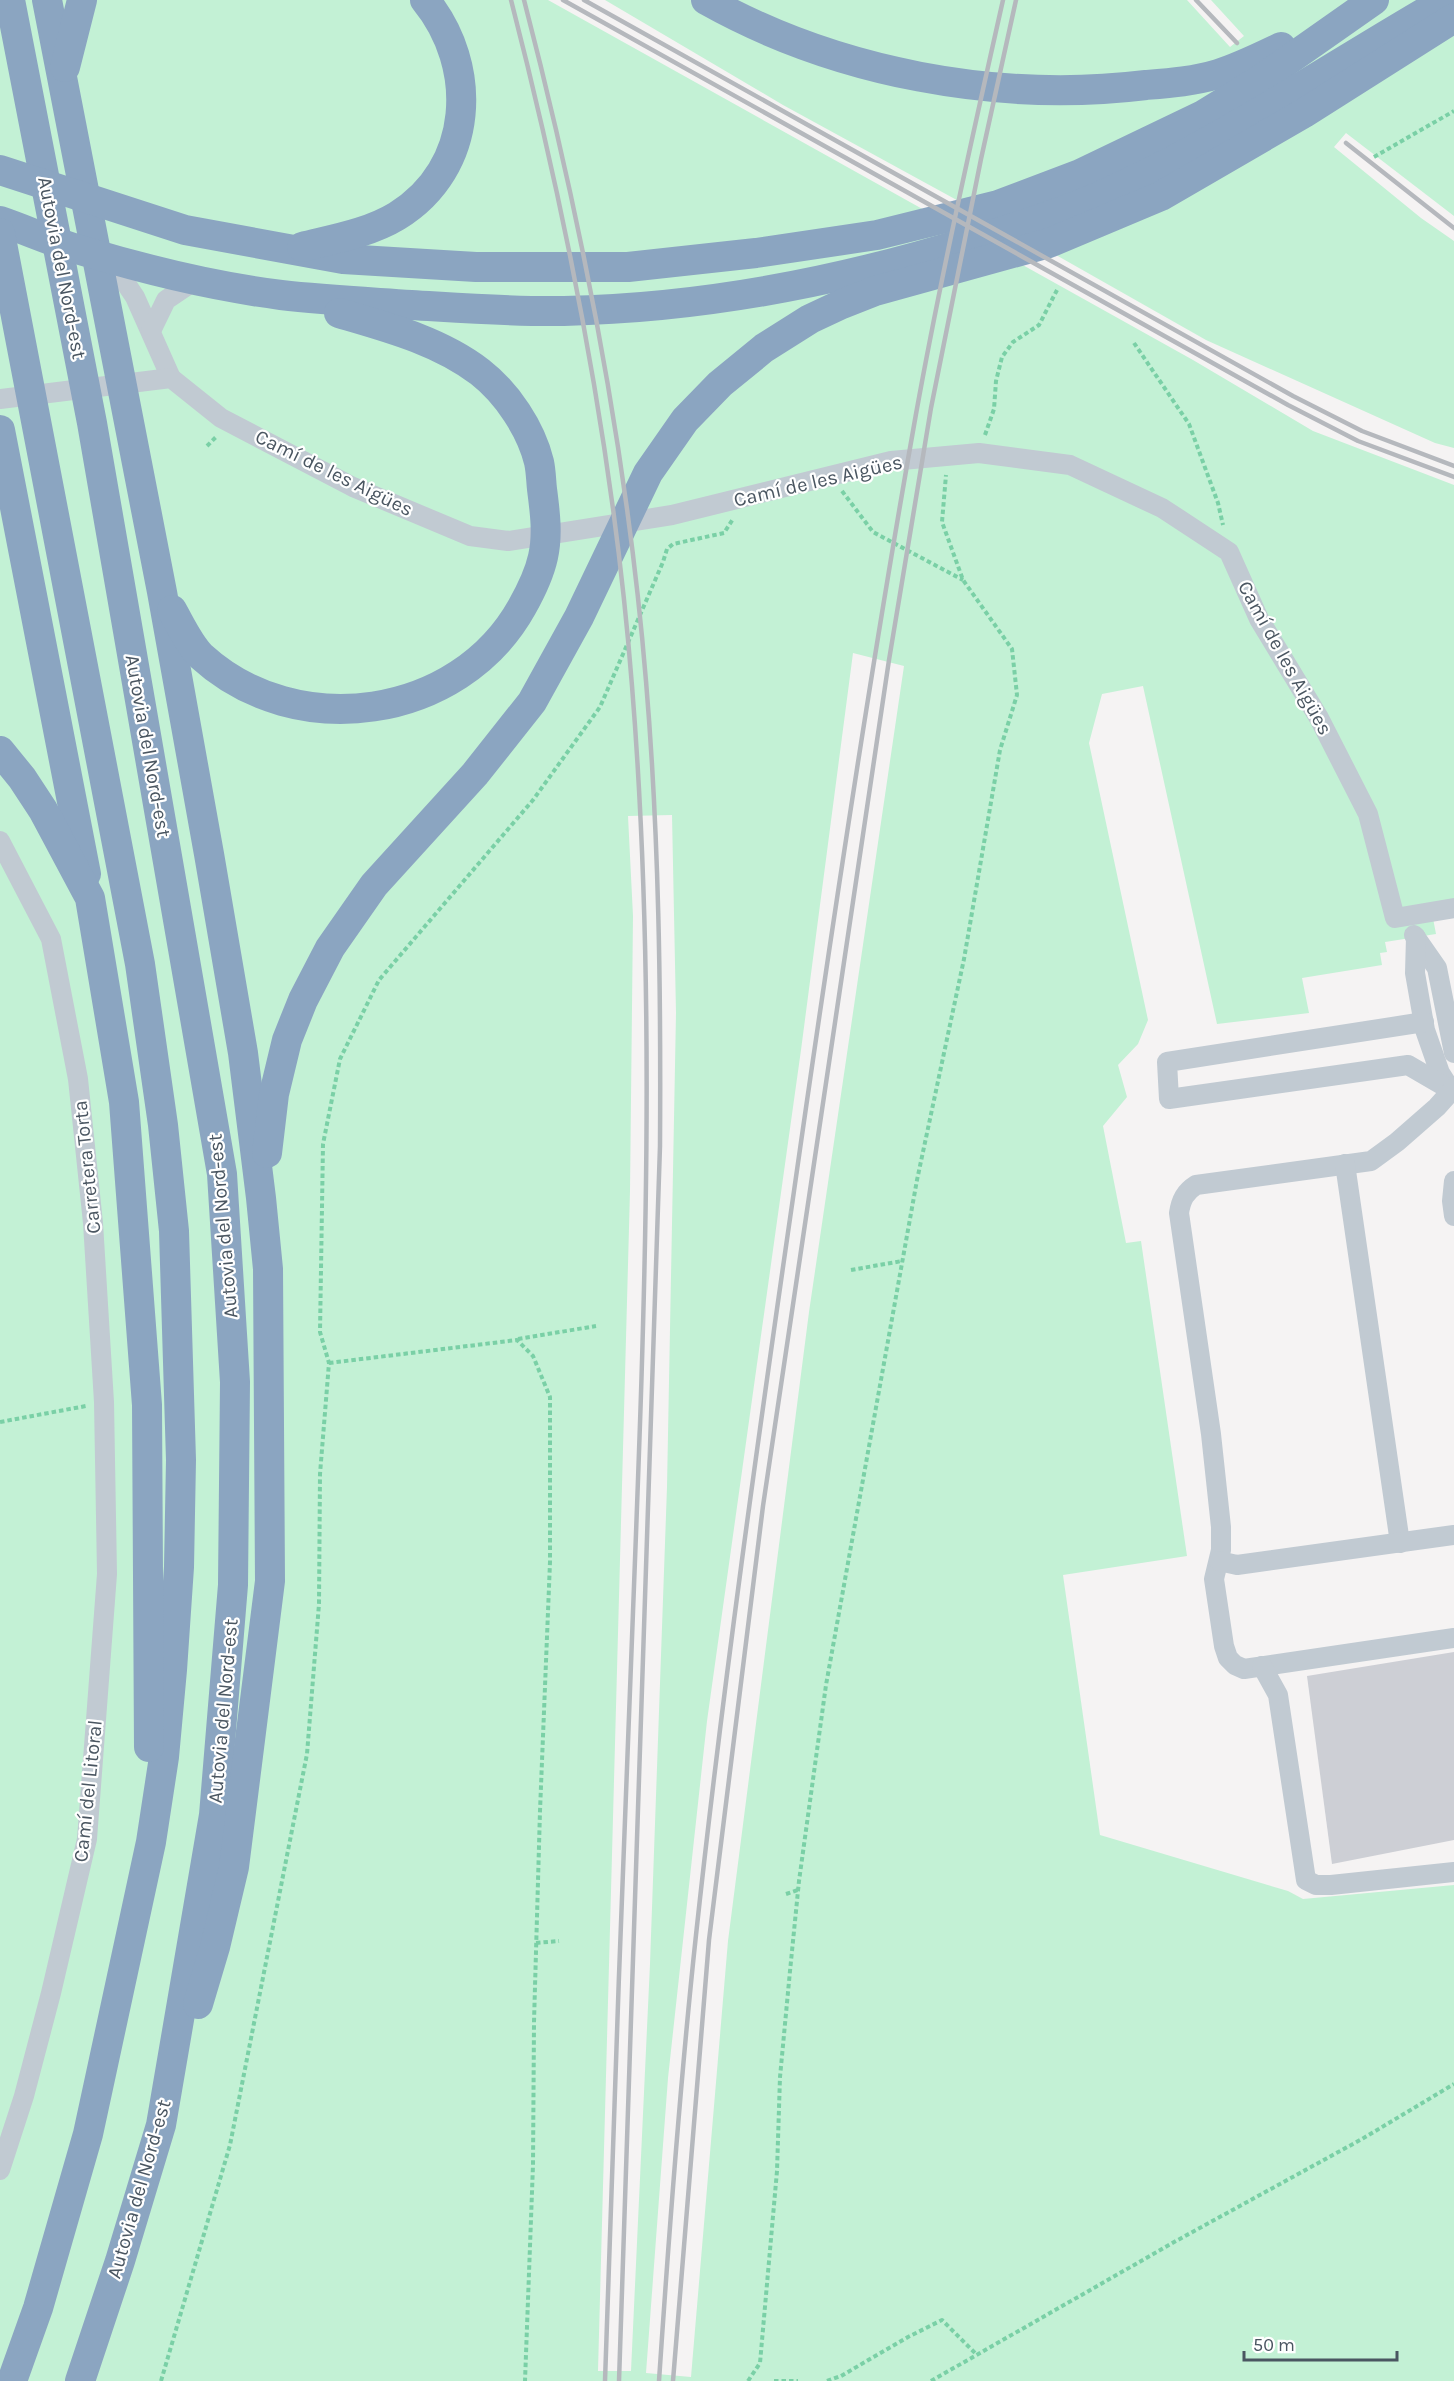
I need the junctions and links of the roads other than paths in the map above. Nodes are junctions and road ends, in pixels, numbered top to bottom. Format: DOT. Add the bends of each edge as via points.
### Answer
graph roads {
  1 [pos="10,0"];
  2 [pos="47,0"];
  3 [pos="82,0"];
  4 [pos="425,0"];
  5 [pos="706,0"];
  6 [pos="1446,0"];
  7 [pos="1372,2"];
  8 [pos="1454,18"];
  9 [pos="62,79"];
  10 [pos="0,170"];
  11 [pos="0,221"];
  12 [pos="0,233"];
  13 [pos="1039,233"];
  14 [pos="294,249"];
  15 [pos="108,257"];
  16 [pos="197,279"];
  17 [pos="278,295"];
  18 [pos="151,331"];
  19 [pos="171,378"];
  20 [pos="0,399"];
  21 [pos="0,437"];
  22 [pos="162,592"];
  23 [pos="0,751"];
  24 [pos="0,841"];
  25 [pos="90,898"];
  26 [pos="1454,908"];
  27 [pos="1395,918"];
  28 [pos="1416,937"];
  29 [pos="1424,1022"];
  30 [pos="1454,1053"];
  31 [pos="1453,1090"];
  32 [pos="1345,1164"];
  33 [pos="1454,1181"];
  34 [pos="261,1198"];
  35 [pos="1454,1216"];
  36 [pos="104,1402"];
  37 [pos="1454,1535"];
  38 [pos="1400,1543"];
  39 [pos="1219,1561"];
  40 [pos="1454,1638"];
  41 [pos="1262,1666"];
  42 [pos="151,1842"];
  43 [pos="1454,1872"];
  44 [pos="161,2125"];
  45 [pos="0,2170"];
  46 [pos="12,2381"];
  47 [pos="80,2381"];
  1 -- 44 [label="highway, Autovia del Nord-est" via="92,423 222,1174 235,1382 233,1585 214,1815"];
  2 -- 9 [label="highway"];
  3 -- 9 [label="highway"];
  4 -- 14 [label="highway" via="449,36 462,82 459,124 445,164 424,194 398,215 366,230"];
  5 -- 7 [label="highway" via="804,44 887,69 969,84 1064,90 1135,87 1215,75 1242,66"];
  6 -- 13 [label="highway" via="1271,106 1092,199"];
  7 -- 14 [label="highway" via="1203,115 1080,174 998,205 877,235 628,267 476,267 343,259"];
  8 -- 13 [label="highway" via="1304,113 1161,196"];
  9 -- 22 [label="highway"];
  10 -- 14 [label="highway" via="185,230"];
  11 -- 15 [label="highway"];
  12 -- 42 [label="highway" via="140,964 164,1125 174,1231 181,1449 179,1567 166,1735"];
  13 -- 17 [label="highway" via="957,246 799,286 680,304 564,311 497,310"];
  13 -- 34 [label="highway" via="989,261 875,291 821,314 745,363 702,401 673,436 648,473 559,656 526,709 482,766 374,885 346,922 316,973 294,1020 281,1062"];
  15 -- 16 [label="highway"];
  15 -- 18 [label="street" via="135,297"];
  16 -- 17 [label="highway"];
  16 -- 18 [label="street" via="166,300"];
  17 -- 22 [label="highway" via="443,349 481,373 505,396 525,428 539,462 546,521 543,556 535,584 492,650 462,674 428,692 351,710 311,708 266,698 232,679 199,654"];
  18 -- 19 [label="street"];
  19 -- 20 [label="street"];
  19 -- 27 [label="street, Camí de les Aigües" via="221,418 353,487 470,536 508,541 672,515 891,461 979,453 1070,465 1162,508 1229,552 1259,619 1319,718 1368,814"];
  21 -- 25 [label="highway"];
  22 -- 34 [label="highway" via="241,1041"];
  23 -- 25 [label="highway" via="43,810"];
  24 -- 36 [label="street, Carretera Torta" via="51,939 78,1079 93,1222"];
  25 -- 42 [label="highway" via="124,1102 147,1405"];
  26 -- 27 [label="street"];
  27 -- 28 [label="street"];
  28 -- 29 [label="street" via="1414,973"];
  28 -- 30 [label="street" via="1437,968"];
  29 -- 31 [label="street" via="1440,1073"];
  29 -- 31 [label="street" via="1167,1062 1169,1099 1408,1065"];
  31 -- 32 [label="street" via="1371,1161"];
  32 -- 38 [label="street"];
  32 -- 39 [label="street" via="1196,1185 1187,1190 1181,1201 1179,1213 1221,1527"];
  33 -- 35 [label="street"];
  34 -- 44 [label="highway" via="268,1269 270,1581 234,1867 215,1947"];
  36 -- 45 [label="street, Camí del Litoral" via="107,1574 87,1839 48,2005"];
  37 -- 38 [label="street"];
  38 -- 39 [label="street" via="1237,1565"];
  39 -- 41 [label="street" via="1214,1579 1228,1658 1244,1669"];
  40 -- 41 [label="street"];
  41 -- 43 [label="street" via="1278,1695 1306,1880 1331,1885"];
  42 -- 46 [label="highway" via="88,2134 38,2308"];
  44 -- 47 [label="highway, Autovia del Nord-est"];
}
